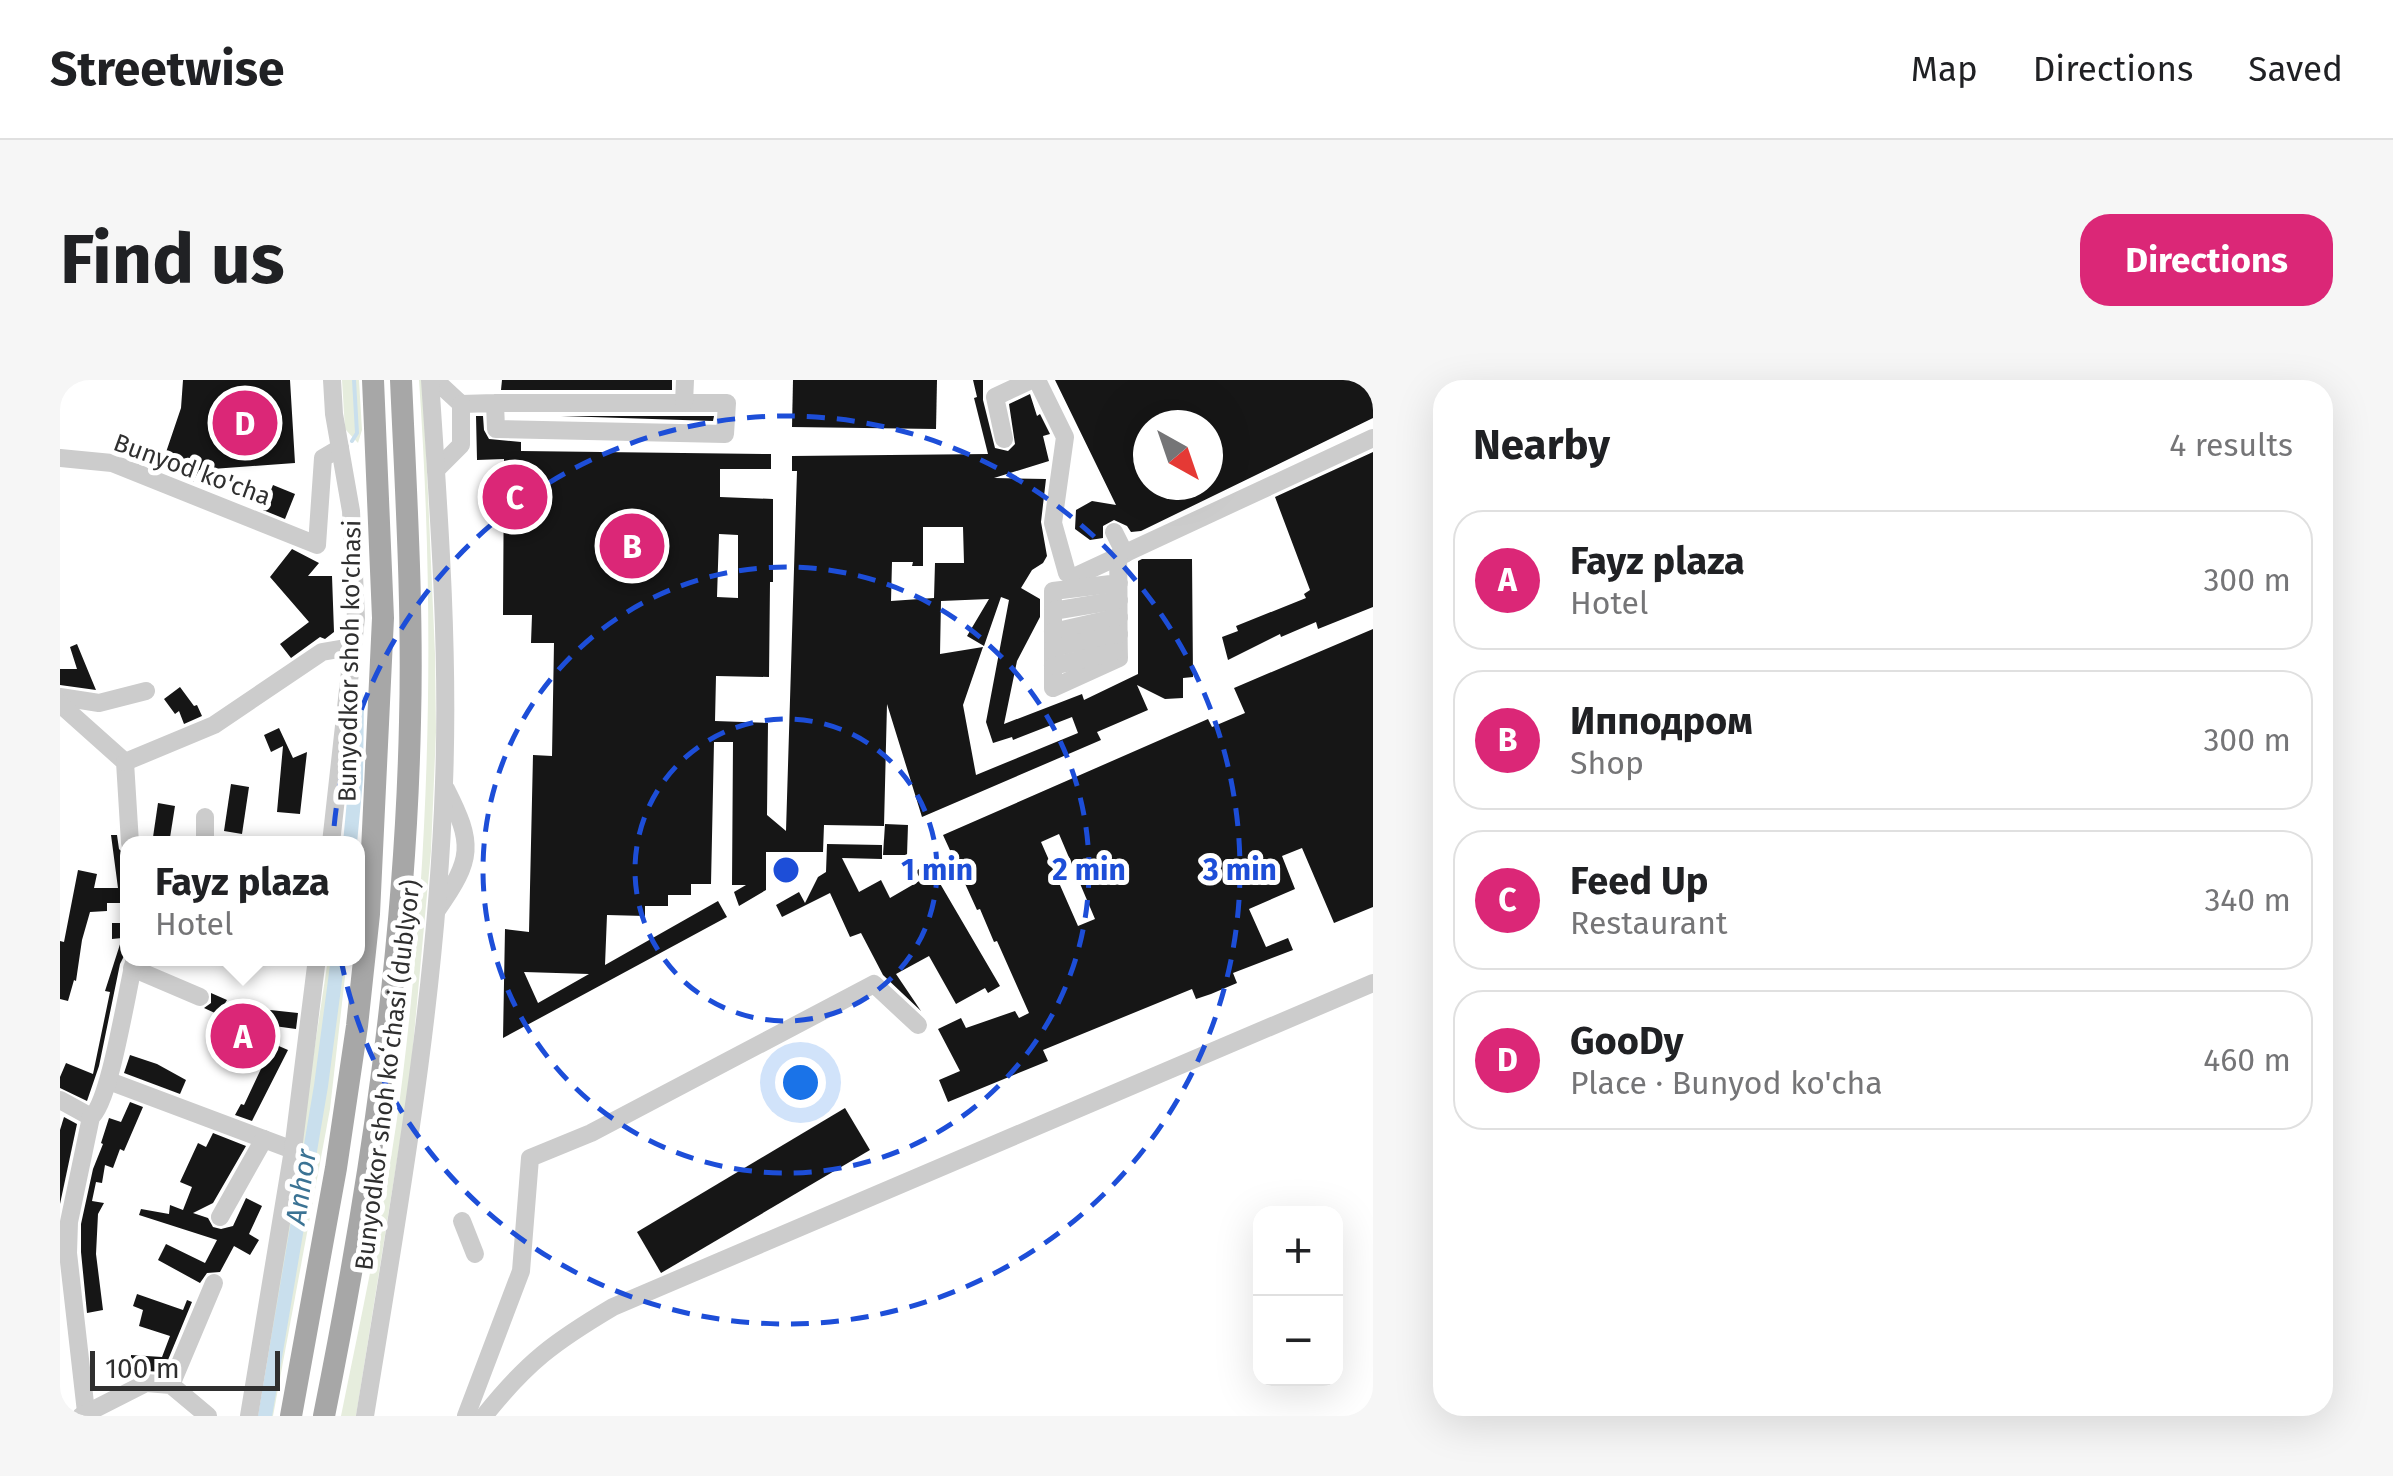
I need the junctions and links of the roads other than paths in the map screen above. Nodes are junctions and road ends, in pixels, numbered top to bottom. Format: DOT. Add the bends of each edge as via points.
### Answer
graph roads {
  1 [pos="332,380"];
  2 [pos="373,380"];
  3 [pos="402,380"];
  4 [pos="432,380"];
  5 [pos="685,380"];
  6 [pos="1034,380"];
  7 [pos="495,403"];
  8 [pos="684,403"];
  9 [pos="460,404"];
  10 [pos="1373,438"];
  11 [pos="1004,439"];
  12 [pos="340,448"];
  13 [pos="60,458"];
  14 [pos="436,470"];
  15 [pos="1114,532"];
  16 [pos="1122,556"];
  17 [pos="1119,617"];
  18 [pos="351,647"];
  19 [pos="1053,649"];
  20 [pos="146,691"];
  21 [pos="60,701"];
  22 [pos="125,762"];
  23 [pos="444,785"];
  24 [pos="205,817"];
  25 [pos="130,836"];
  26 [pos="206,836"];
  27 [pos="332,836"];
  28 [pos="436,910"];
  29 [pos="365,942"];
  30 [pos="133,966"];
  31 [pos="140,966"];
  32 [pos="317,966"];
  33 [pos="363,966"];
  34 [pos="1373,982"];
  35 [pos="200,997"];
  36 [pos="918,1025"];
  37 [pos="109,1081"];
  38 [pos="60,1100"];
  39 [pos="91,1117"];
  40 [pos="264,1138"];
  41 [pos="293,1150"];
  42 [pos="336,1168"];
  43 [pos="368,1173"];
  44 [pos="220,1217"];
  45 [pos="462,1221"];
  46 [pos="475,1254"];
  47 [pos="214,1284"];
  48 [pos="172,1385"];
  49 [pos="326,1413"];
  50 [pos="83,1414"];
  51 [pos="208,1416"];
  52 [pos="249,1416"];
  53 [pos="290,1416"];
  54 [pos="365,1416"];
  55 [pos="466,1416"];
  56 [pos="484,1416"];
  1 -- 12 [label="street"];
  2 -- 29 [label="main road, Bunyodkor shoh ko'chasi" via="383,618"];
  3 -- 43 [label="main road" via="411,617 408,774 395,977"];
  4 -- 9 [label="street"];
  4 -- 14 [label="street, Bunyodkor shoh koʻchasi (dublyor)"];
  5 -- 8 [label="street"];
  6 -- 11 [label="street" via="995,397"];
  6 -- 16 [label="street" via="1065,437 1053,523 1067,573 1079,576"];
  7 -- 8 [label="street"];
  7 -- 8 [label="street" via="496,429 725,434 727,403"];
  7 -- 9 [label="street"];
  9 -- 14 [label="street" via="461,445"];
  10 -- 16 [label="street"];
  12 -- 13 [label="street, Bunyod ko'cha" via="323,458 316,545 112,463"];
  12 -- 18 [label="street" via="351,511"];
  14 -- 23 [label="street, Bunyodkor shoh koʻchasi (dublyor)"];
  15 -- 16 [label="street"];
  16 -- 17 [label="street"];
  17 -- 19 [label="street"];
  17 -- 19 [label="street" via="1053,591"];
  17 -- 19 [label="street" via="1119,658 1053,688"];
  18 -- 22 [label="street" via="322,652 214,725"];
  18 -- 27 [label="street"];
  20 -- 21 [label="street" via="99,703"];
  21 -- 22 [label="street"];
  22 -- 25 [label="street"];
  23 -- 28 [label="street, Bunyodkor shoh koʻchasi (dublyor)"];
  23 -- 28 [label="street" via="468,852"];
  24 -- 26 [label="street"];
  28 -- 54 [label="street, Bunyodkor shoh koʻchasi (dublyor)" via="417,1084"];
  30 -- 37 [label="street"];
  31 -- 35 [label="street"];
  32 -- 41 [label="street"];
  33 -- 42 [label="main road, Bunyodkor shoh ko'chasi"];
  34 -- 56 [label="street" via="613,1307 543,1351"];
  36 -- 55 [label="street" via="874,984 530,1158 521,1271"];
  37 -- 39 [label="street" via="100,1111"];
  37 -- 40 [label="street"];
  38 -- 39 [label="street"];
  39 -- 50 [label="street" via="68,1253"];
  40 -- 41 [label="street"];
  40 -- 44 [label="street"];
  41 -- 52 [label="street"];
  42 -- 43 [label="main road" via="347,1155 358,1155"];
  42 -- 53 [label="main road, Bunyodkor shoh ko'chasi"];
  43 -- 49 [label="main road"];
  45 -- 46 [label="street"];
  47 -- 48 [label="street"];
  48 -- 50 [label="street" via="146,1383"];
  48 -- 51 [label="street"];
}
